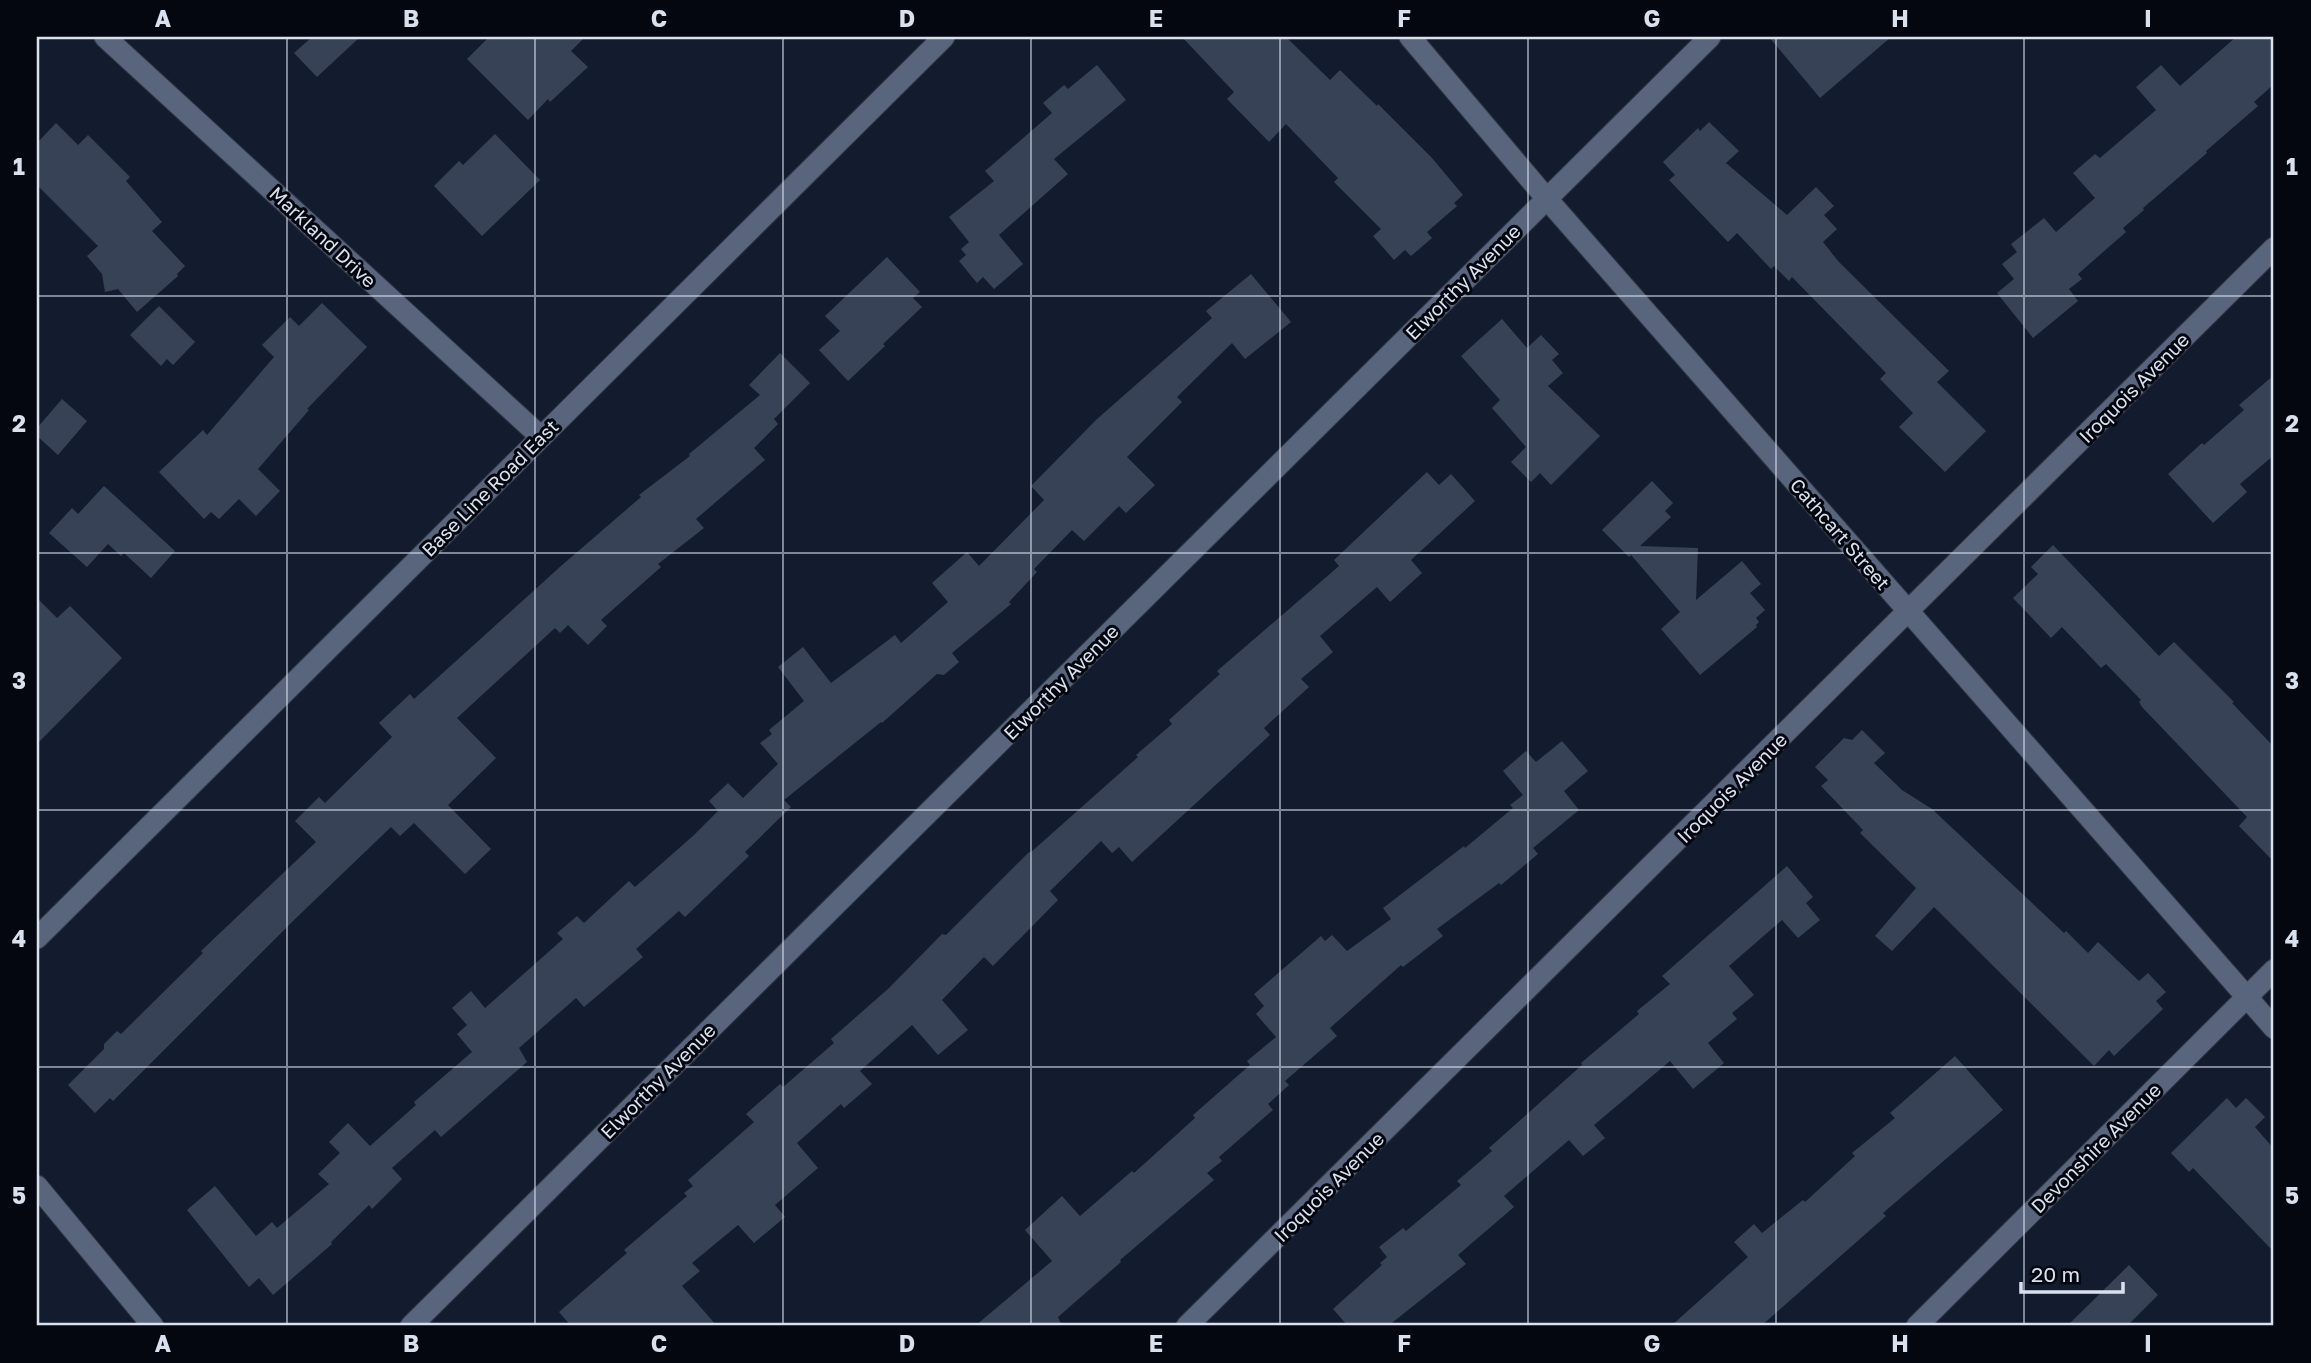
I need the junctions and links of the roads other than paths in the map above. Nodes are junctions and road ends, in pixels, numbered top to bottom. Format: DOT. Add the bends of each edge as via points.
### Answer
graph roads {
  1 [pos="105,37"];
  2 [pos="944,37"];
  3 [pos="1410,37"];
  4 [pos="1710,37"];
  5 [pos="1547,199"];
  6 [pos="2274,248"];
  7 [pos="541,437"];
  8 [pos="1909,613"];
  9 [pos="37,939"];
  10 [pos="2274,971"];
  11 [pos="2247,998"];
  12 [pos="2274,1028"];
  13 [pos="37,1186"];
  14 [pos="153,1326"];
  15 [pos="411,1326"];
  16 [pos="1187,1326"];
  17 [pos="1917,1326"];
  1 -- 7 [label="street, Markland Drive"];
  2 -- 7 [label="street, Base Line Road East"];
  3 -- 5 [label="street, Cathcart Street"];
  4 -- 5 [label="street, Elworthy Avenue"];
  5 -- 8 [label="street, Cathcart Street"];
  5 -- 15 [label="street, Elworthy Avenue"];
  6 -- 8 [label="street, Iroquois Avenue"];
  7 -- 9 [label="street, Base Line Road East"];
  8 -- 11 [label="street, Cathcart Street"];
  8 -- 16 [label="street, Iroquois Avenue"];
  10 -- 11 [label="street, Devonshire Avenue"];
  11 -- 12 [label="street, Cathcart Street"];
  11 -- 17 [label="street, Devonshire Avenue"];
  13 -- 14 [label="street"];
}
